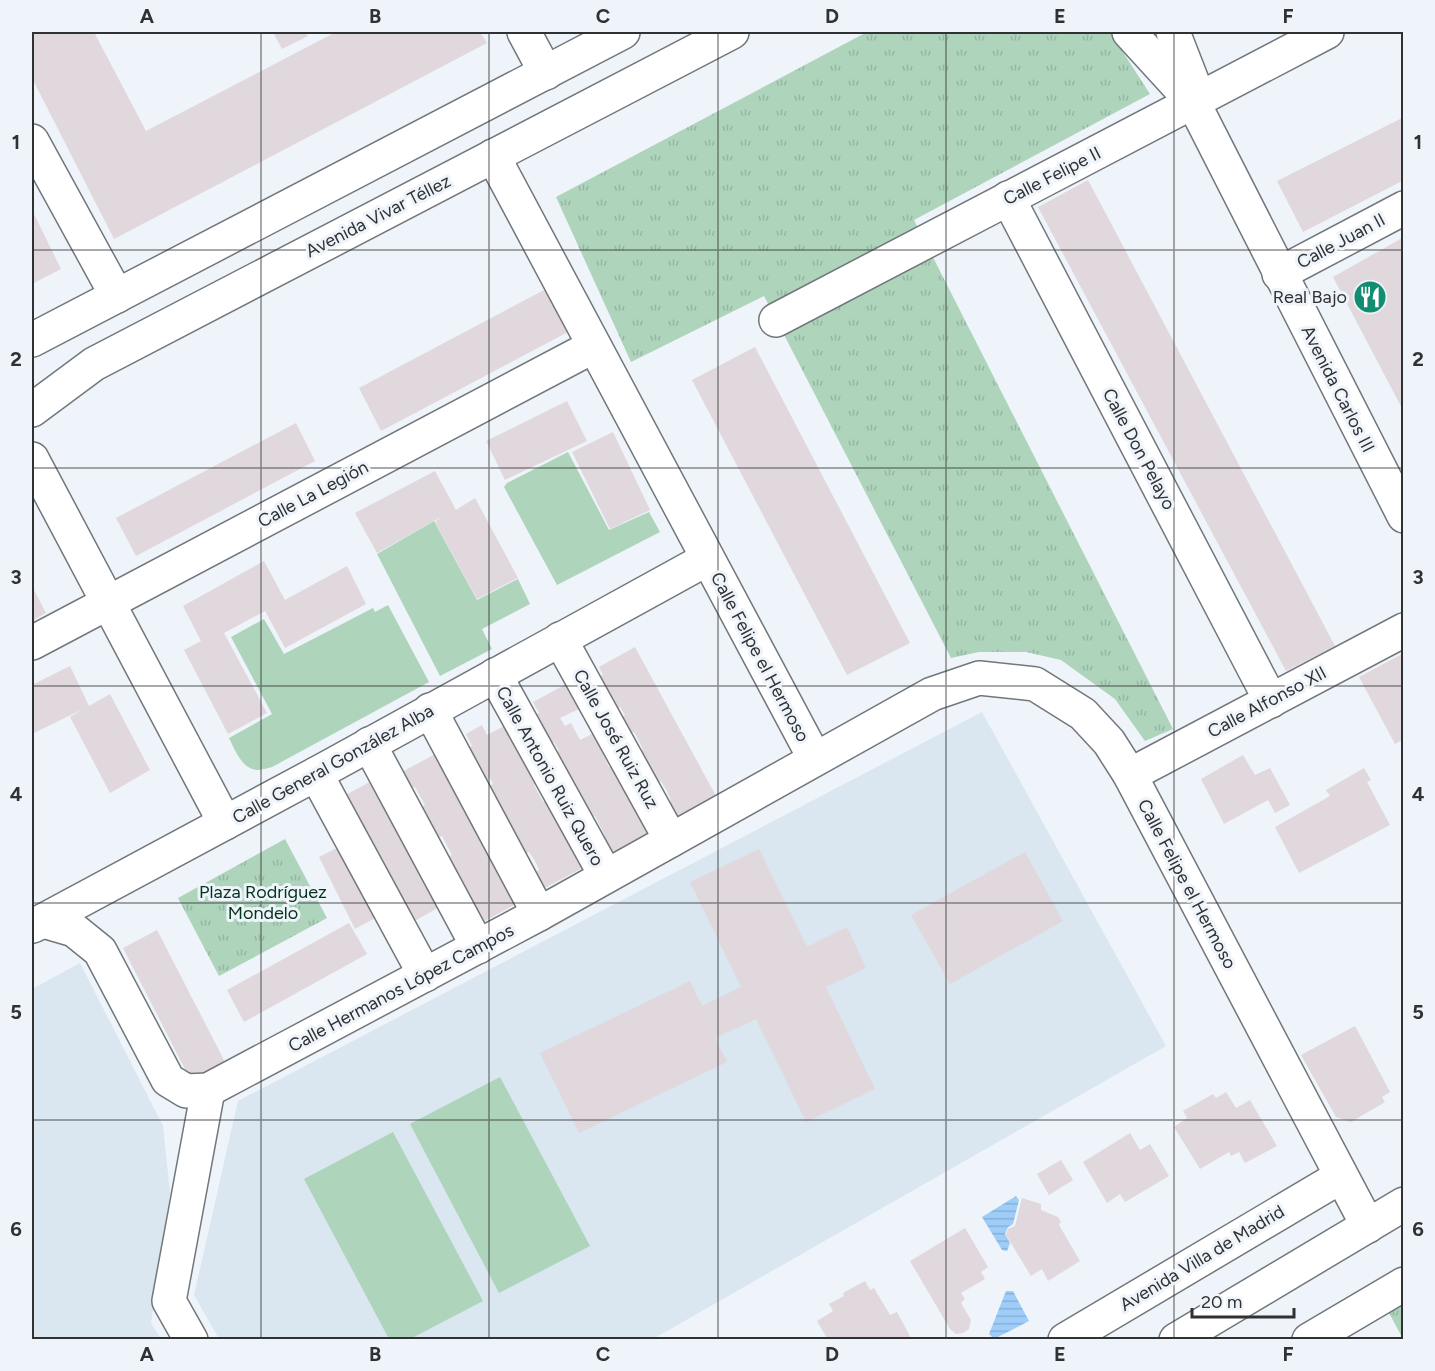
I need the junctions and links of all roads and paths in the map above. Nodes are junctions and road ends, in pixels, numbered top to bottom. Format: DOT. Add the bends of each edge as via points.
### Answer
graph roads {
  1 [pos="524,32"];
  2 [pos="623,32"];
  3 [pos="732,32"];
  4 [pos="1129,32"];
  5 [pos="1173,32"];
  6 [pos="1328,32"];
  7 [pos="546,73"];
  8 [pos="1193,102"];
  9 [pos="35,154"];
  10 [pos="494,156"];
  11 [pos="1008,198"];
  12 [pos="1404,208"];
  13 [pos="1279,274"];
  14 [pos="117,296"];
  15 [pos="776,320"];
  16 [pos="32,340"];
  17 [pos="594,346"];
  18 [pos="32,411"];
  19 [pos="32,459"];
  20 [pos="1404,516"];
  21 [pos="707,559"];
  22 [pos="108,603"];
  23 [pos="1404,630"];
  24 [pos="560,639"];
  25 [pos="32,643"];
  26 [pos="495,675"];
  27 [pos="1271,701"];
  28 [pos="430,710"];
  29 [pos="369,744"];
  30 [pos="816,759"];
  31 [pos="316,774"];
  32 [pos="1130,775"];
  33 [pos="225,823"];
  34 [pos="672,840"];
  35 [pos="606,876"];
  36 [pos="539,914"];
  37 [pos="37,924"];
  38 [pos="478,947"];
  39 [pos="425,975"];
  40 [pos="208,1090"];
  41 [pos="1340,1177"];
  42 [pos="1404,1204"];
  43 [pos="1368,1226"];
  44 [pos="1404,1284"];
  45 [pos="191,1340"];
  46 [pos="1065,1340"];
  47 [pos="1176,1340"];
  48 [pos="1309,1340"];
  1 -- 7 [label="street"];
  2 -- 7 [label="street"];
  3 -- 10 [label="street, Avenida Vivar Téllez"];
  4 -- 8 [label="street, Avenida Carlos III"];
  5 -- 8 [label="street, Avenida Carlos III" via="1196,91"];
  6 -- 8 [label="street, Calle Felipe II"];
  7 -- 14 [label="street"];
  8 -- 11 [label="street, Calle Felipe II"];
  8 -- 13 [label="street, Avenida Carlos III"];
  9 -- 14 [label="street"];
  10 -- 17 [label="street, Calle Felipe el Hermoso"];
  10 -- 18 [label="street, Avenida Vivar Téllez" via="94,364"];
  11 -- 15 [label="street, Calle Felipe II"];
  11 -- 27 [label="street, Calle Don Pelayo"];
  12 -- 13 [label="street, Calle Juan II"];
  13 -- 20 [label="street, Avenida Carlos III"];
  14 -- 16 [label="street"];
  17 -- 21 [label="street, Calle Felipe el Hermoso"];
  17 -- 22 [label="street, Calle La Legión"];
  19 -- 22 [label="street, Calle General González Alba"];
  21 -- 24 [label="street, Calle General González Alba"];
  21 -- 30 [label="street, Calle Felipe el Hermoso"];
  22 -- 25 [label="street, Calle La Legión"];
  22 -- 33 [label="street, Calle General González Alba"];
  23 -- 27 [label="street, Calle Alfonso XII"];
  24 -- 26 [label="street, Calle General González Alba"];
  24 -- 34 [label="street, Calle José Ruiz Ruz"];
  26 -- 28 [label="street, Calle General González Alba"];
  26 -- 35 [label="street, Calle Antonio Ruiz Quero"];
  27 -- 32 [label="street, Calle Alfonso XII"];
  28 -- 29 [label="street, Calle General González Alba"];
  28 -- 36 [label="street"];
  29 -- 31 [label="street, Calle General González Alba"];
  29 -- 38 [label="street"];
  30 -- 32 [label="street, Calle Felipe el Hermoso" via="932,694 979,678 1035,684 1083,714 1109,742"];
  30 -- 34 [label="street, Calle Hermanos López Campos"];
  31 -- 33 [label="street, Calle General González Alba"];
  31 -- 39 [label="street"];
  32 -- 41 [label="street, Calle Felipe el Hermoso"];
  33 -- 37 [label="street"];
  34 -- 35 [label="street, Calle Hermanos López Campos"];
  35 -- 36 [label="street, Calle Hermanos López Campos"];
  36 -- 38 [label="street, Calle Hermanos López Campos"];
  37 -- 40 [label="street" via="74,930 100,951 168,1080 186,1091"];
  38 -- 39 [label="street, Calle Hermanos López Campos"];
  39 -- 40 [label="street, Calle Hermanos López Campos"];
  40 -- 45 [label="street" via="169,1301"];
  41 -- 43 [label="street, Calle Felipe el Hermoso"];
  41 -- 46 [label="street, Avenida Villa de Madrid"];
  42 -- 43 [label="street"];
  43 -- 47 [label="street"];
  44 -- 48 [label="street"];
}
